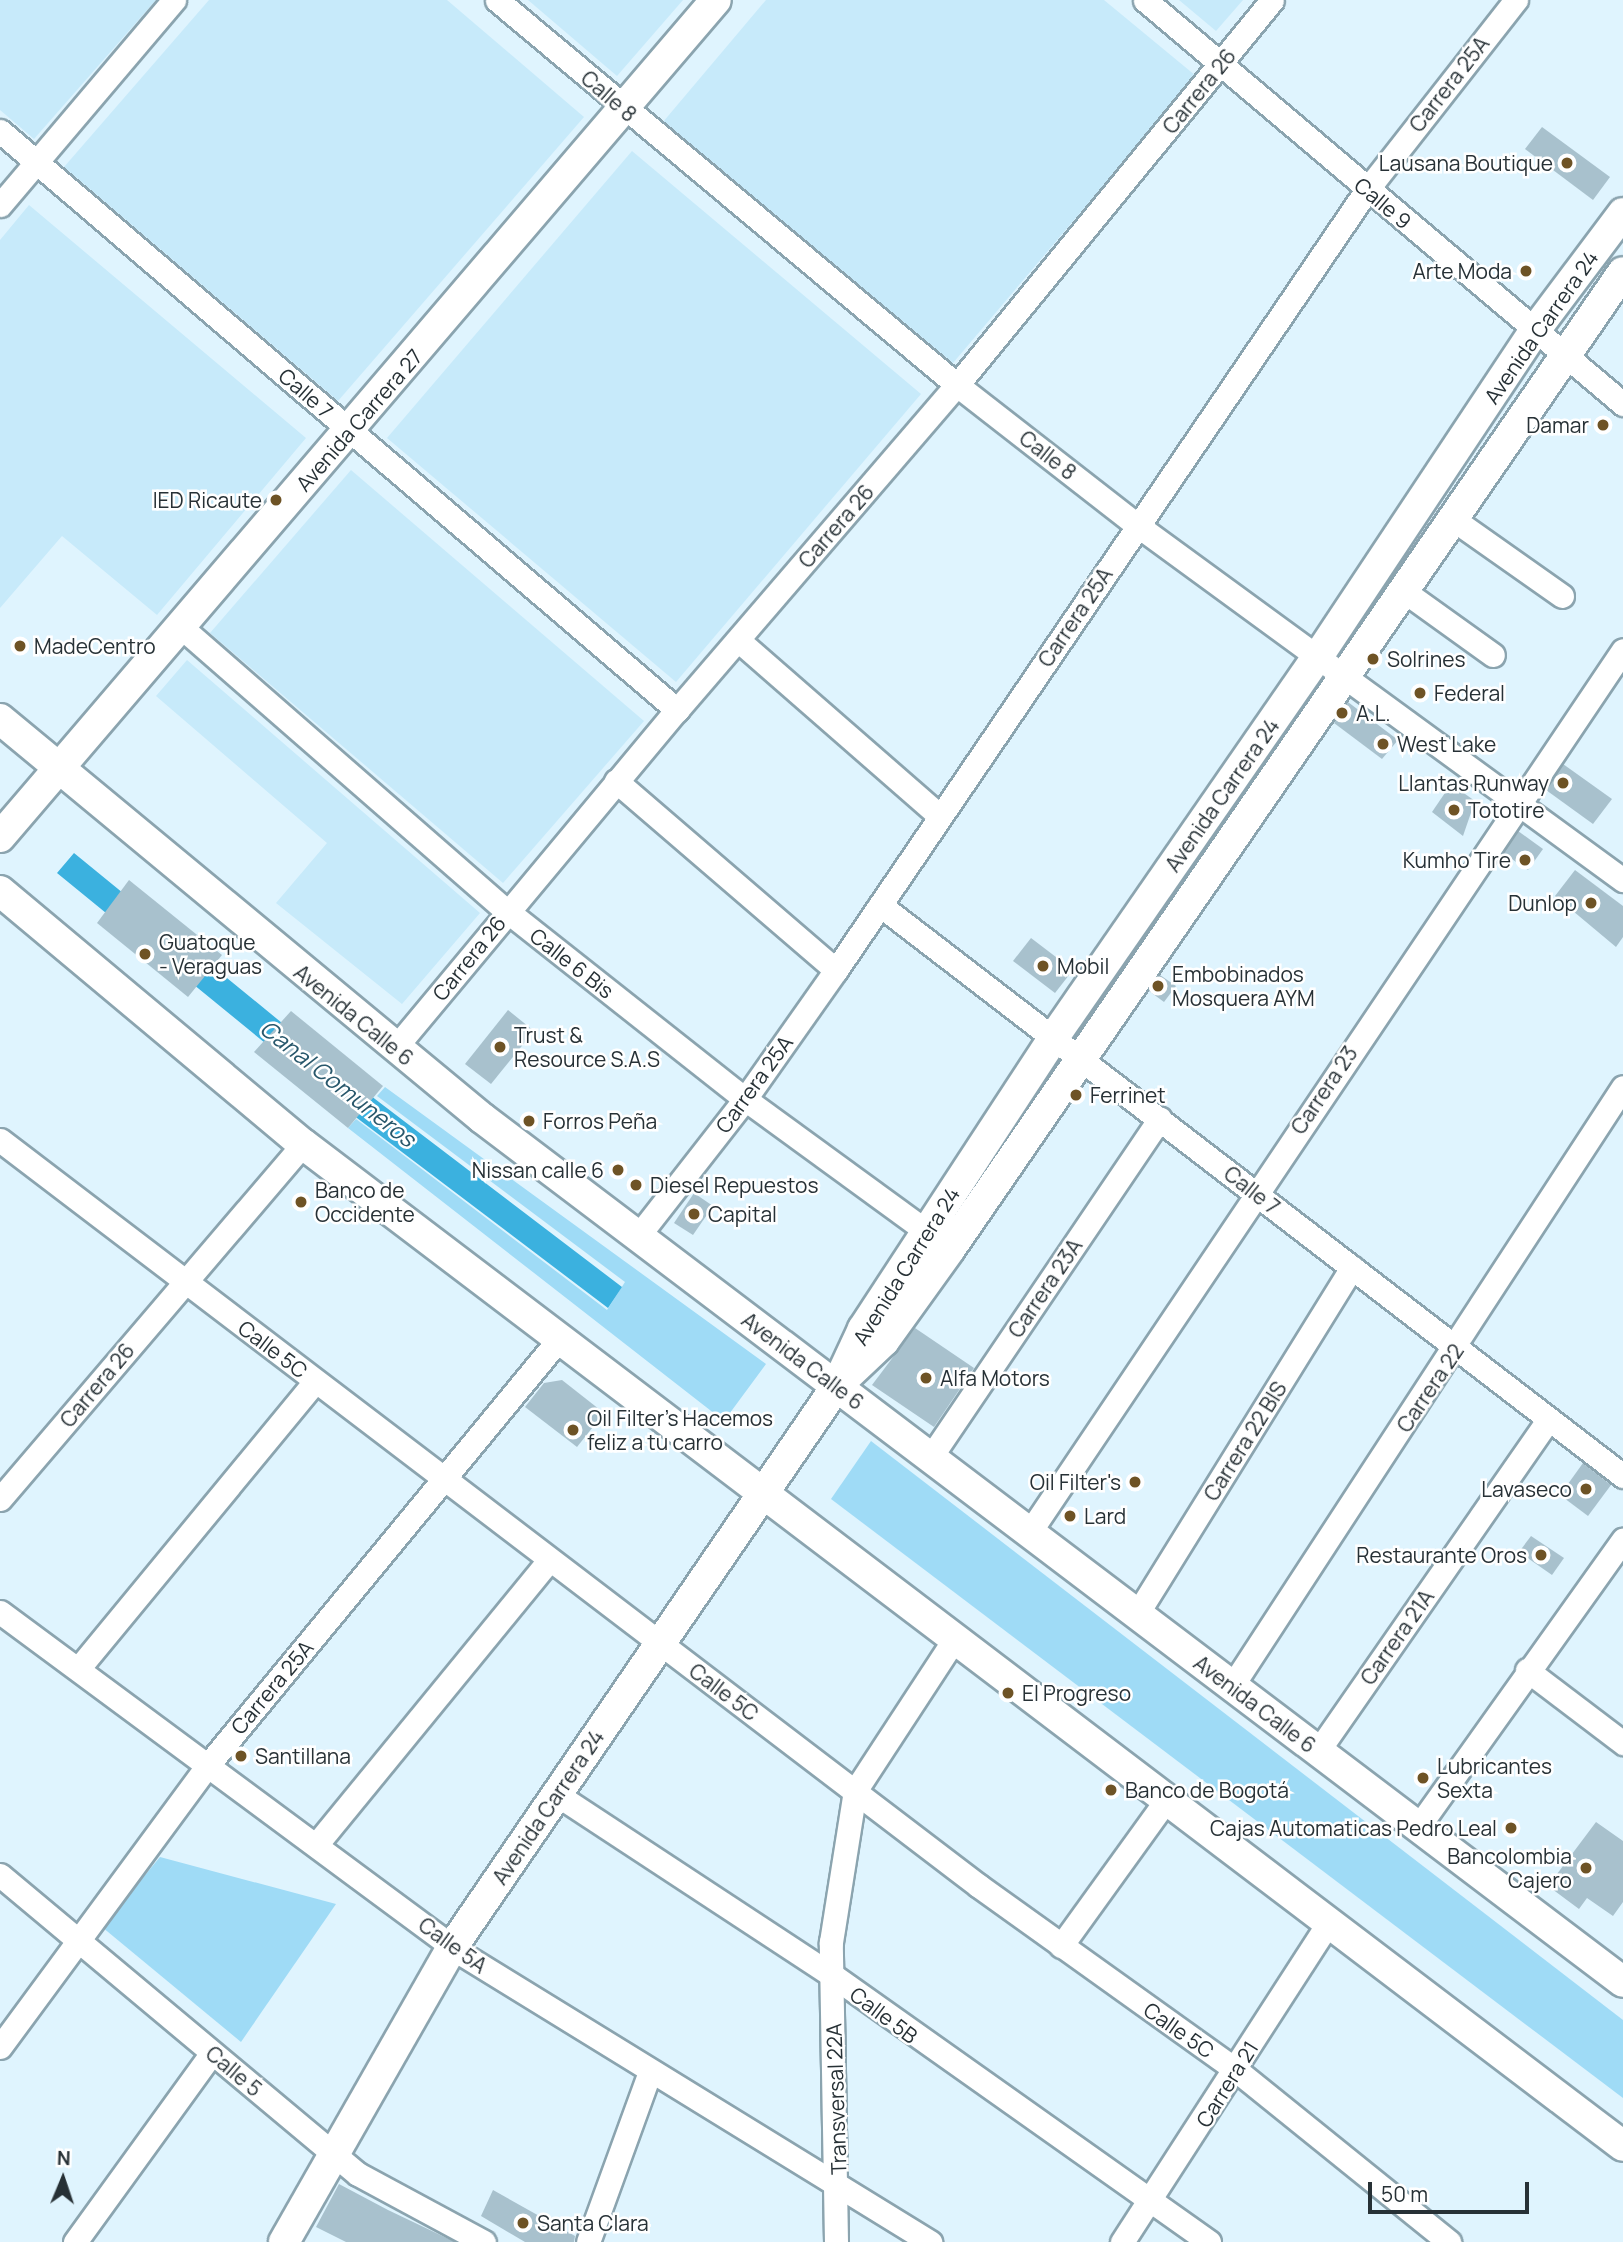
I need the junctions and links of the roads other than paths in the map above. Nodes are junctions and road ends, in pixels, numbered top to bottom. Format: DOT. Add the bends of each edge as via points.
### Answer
graph roads {
  1 [pos="174,0"];
  2 [pos="497,0"];
  3 [pos="716,0"];
  4 [pos="1145,0"];
  5 [pos="1272,0"];
  6 [pos="1516,0"];
  7 [pos="1221,65"];
  8 [pos="625,110"];
  9 [pos="0,131"];
  10 [pos="36,162"];
  11 [pos="1366,191"];
  12 [pos="0,205"];
  13 [pos="1623,213"];
  14 [pos="1623,272"];
  15 [pos="1536,329"];
  16 [pos="1565,352"];
  17 [pos="957,385"];
  18 [pos="1623,404"];
  19 [pos="350,430"];
  20 [pos="1450,517"];
  21 [pos="1138,525"];
  22 [pos="1401,589"];
  23 [pos="1562,596"];
  24 [pos="181,627"];
  25 [pos="738,640"];
  26 [pos="1623,650"];
  27 [pos="1319,655"];
  28 [pos="1493,655"];
  29 [pos="1343,672"];
  30 [pos="677,710"];
  31 [pos="0,719"];
  32 [pos="58,769"];
  33 [pos="616,781"];
  34 [pos="1517,804"];
  35 [pos="940,816"];
  36 [pos="0,837"];
  37 [pos="1623,880"];
  38 [pos="0,891"];
  39 [pos="880,905"];
  40 [pos="507,911"];
  41 [pos="836,970"];
  42 [pos="1054,1037"];
  43 [pos="395,1048"];
  44 [pos="1080,1057"];
  45 [pos="1623,1087"];
  46 [pos="745,1100"];
  47 [pos="1160,1118"];
  48 [pos="1,1143"];
  49 [pos="303,1144"];
  50 [pos="1255,1192"];
  51 [pos="925,1231"];
  52 [pos="638,1236"];
  53 [pos="950,1249"];
  54 [pos="1352,1267"];
  55 [pos="185,1282"];
  56 [pos="559,1339"];
  57 [pos="1457,1348"];
  58 [pos="315,1381"];
  59 [pos="836,1387"];
  60 [pos="1549,1419"];
  61 [pos="930,1458"];
  62 [pos="1623,1476"];
  63 [pos="445,1480"];
  64 [pos="764,1492"];
  65 [pos="0,1499"];
  66 [pos="1029,1533"];
  67 [pos="1623,1540"];
  68 [pos="549,1560"];
  69 [pos="0,1612"];
  70 [pos="1137,1614"];
  71 [pos="955,1638"];
  72 [pos="661,1644"];
  73 [pos="78,1669"];
  74 [pos="1527,1670"];
  75 [pos="1232,1686"];
  76 [pos="1623,1743"];
  77 [pos="1318,1751"];
  78 [pos="208,1765"];
  79 [pos="855,1791"];
  80 [pos="556,1794"];
  81 [pos="1167,1799"];
  82 [pos="1418,1827"];
  83 [pos="316,1845"];
  84 [pos="0,1875"];
  85 [pos="1328,1923"];
  86 [pos="78,1941"];
  87 [pos="453,1946"];
  88 [pos="1061,1946"];
  89 [pos="832,1975"];
  90 [pos="1623,1982"];
  91 [pos="0,2047"];
  92 [pos="212,2053"];
  93 [pos="1236,2070"];
  94 [pos="650,2071"];
  95 [pos="1623,2146"];
  96 [pos="332,2153"];
  97 [pos="839,2186"];
  98 [pos="1152,2203"];
  99 [pos="75,2242"];
  100 [pos="284,2242"];
  101 [pos="484,2242"];
  102 [pos="588,2242"];
  103 [pos="836,2242"];
  104 [pos="930,2242"];
  105 [pos="1122,2242"];
  106 [pos="1209,2242"];
  107 [pos="1449,2242"];
  1 -- 10 [label="street"];
  2 -- 8 [label="street, Calle 8"];
  3 -- 8 [label="main road, Avenida Carrera 27"];
  4 -- 7 [label="street, Calle 9"];
  5 -- 7 [label="street, Carrera 26"];
  6 -- 11 [label="street, Carrera 25A"];
  7 -- 11 [label="street, Calle 9"];
  7 -- 17 [label="street, Carrera 26"];
  8 -- 17 [label="street, Calle 8"];
  8 -- 19 [label="main road, Avenida Carrera 27"];
  9 -- 10 [label="street, Calle 7"];
  10 -- 12 [label="street"];
  10 -- 19 [label="street, Calle 7"];
  11 -- 15 [label="street, Calle 9"];
  11 -- 21 [label="street, Carrera 25A"];
  13 -- 15 [label="main road, Avenida Carrera 24"];
  14 -- 16 [label="main road, Avenida Carrera 24"];
  15 -- 16 [label="street, Calle 9"];
  15 -- 27 [label="main road, Avenida Carrera 24"];
  16 -- 18 [label="street, Calle 9"];
  16 -- 20 [label="main road, Avenida Carrera 24"];
  17 -- 21 [label="street, Calle 8"];
  17 -- 25 [label="street, Carrera 26"];
  19 -- 24 [label="main road, Avenida Carrera 27"];
  19 -- 30 [label="street, Calle 7"];
  20 -- 22 [label="main road, Avenida Carrera 24"];
  20 -- 23 [label="street"];
  21 -- 27 [label="street, Calle 8"];
  21 -- 35 [label="street, Carrera 25A"];
  22 -- 28 [label="street"];
  22 -- 29 [label="main road, Avenida Carrera 24"];
  24 -- 32 [label="main road, Avenida Carrera 27"];
  24 -- 40 [label="street, Calle 6 Bis"];
  25 -- 30 [label="street, Carrera 26"];
  25 -- 35 [label="street"];
  26 -- 34 [label="street, Carrera 23"];
  27 -- 29 [label="street, Calle 8"];
  27 -- 42 [label="main road, Avenida Carrera 24"];
  29 -- 34 [label="street, Calle 8"];
  29 -- 44 [label="main road, Avenida Carrera 24"];
  30 -- 33 [label="street, Carrera 26"];
  31 -- 32 [label="main road, Avenida Calle 6"];
  32 -- 36 [label="main road, Avenida Carrera 27"];
  32 -- 43 [label="main road, Avenida Calle 6"];
  33 -- 40 [label="street, Carrera 26"];
  33 -- 41 [label="street"];
  34 -- 37 [label="street, Calle 8"];
  34 -- 50 [label="street, Carrera 23"];
  35 -- 39 [label="street, Carrera 25A"];
  38 -- 49 [label="main road"];
  39 -- 41 [label="street, Carrera 25A"];
  39 -- 42 [label="street, Calle 7"];
  40 -- 43 [label="street, Carrera 26"];
  40 -- 46 [label="street, Calle 6 Bis"];
  41 -- 46 [label="street, Carrera 25A"];
  42 -- 44 [label="street, Calle 7"];
  42 -- 51 [label="main road, Avenida Carrera 24"];
  43 -- 52 [label="main road, Avenida Calle 6"];
  44 -- 47 [label="street, Calle 7"];
  44 -- 53 [label="main road, Avenida Carrera 24"];
  45 -- 57 [label="street, Carrera 22"];
  46 -- 51 [label="street, Calle 6 Bis"];
  46 -- 52 [label="street, Carrera 25A"];
  47 -- 50 [label="street, Calle 7"];
  47 -- 61 [label="street, Carrera 23A"];
  48 -- 55 [label="street, Calle 5C"];
  49 -- 55 [label="street, Carrera 26"];
  49 -- 56 [label="main road"];
  50 -- 54 [label="street, Calle 7"];
  50 -- 66 [label="street, Carrera 23"];
  51 -- 53 [label="street, Calle 6 Bis"];
  51 -- 59 [label="main road, Avenida Carrera 24" via="863,1329"];
  52 -- 59 [label="main road, Avenida Calle 6"];
  53 -- 59 [label="main road, Avenida Carrera 24" via="884,1341"];
  54 -- 57 [label="street, Calle 7"];
  54 -- 70 [label="street, Carrera 22 BIS"];
  55 -- 58 [label="street, Calle 5C"];
  55 -- 65 [label="street, Carrera 26"];
  56 -- 63 [label="street, Carrera 25A"];
  56 -- 64 [label="main road"];
  57 -- 60 [label="street, Calle 7"];
  57 -- 75 [label="street, Carrera 22"];
  58 -- 63 [label="street, Calle 5C"];
  58 -- 73 [label="street"];
  59 -- 61 [label="main road, Avenida Calle 6"];
  59 -- 64 [label="main road, Avenida Carrera 24"];
  60 -- 62 [label="street, Calle 7"];
  60 -- 77 [label="street, Carrera 21A"];
  61 -- 66 [label="main road, Avenida Calle 6"];
  63 -- 68 [label="street, Calle 5C"];
  63 -- 78 [label="street, Carrera 25A"];
  64 -- 71 [label="main road"];
  64 -- 72 [label="main road, Avenida Carrera 24"];
  66 -- 70 [label="main road, Avenida Calle 6"];
  67 -- 74 [label="street"];
  68 -- 72 [label="street, Calle 5C"];
  68 -- 83 [label="street"];
  69 -- 73 [label="street, Calle 5A"];
  70 -- 75 [label="main road, Avenida Calle 6"];
  71 -- 79 [label="street"];
  71 -- 81 [label="main road"];
  72 -- 79 [label="street, Calle 5C"];
  72 -- 80 [label="main road, Avenida Carrera 24"];
  73 -- 78 [label="street, Calle 5A"];
  74 -- 76 [label="street"];
  74 -- 82 [label="street"];
  75 -- 77 [label="main road, Avenida Calle 6"];
  77 -- 82 [label="main road, Avenida Calle 6"];
  78 -- 83 [label="street, Calle 5A"];
  78 -- 86 [label="street, Carrera 25A"];
  79 -- 88 [label="street, Calle 5C"];
  79 -- 89 [label="street, Transversal 22A" via="831,1942"];
  80 -- 87 [label="main road, Avenida Carrera 24"];
  80 -- 89 [label="street, Calle 5B"];
  81 -- 85 [label="main road"];
  81 -- 88 [label="street"];
  82 -- 90 [label="main road, Avenida Calle 6"];
  83 -- 87 [label="street, Calle 5A"];
  84 -- 86 [label="street, Calle 5"];
  85 -- 93 [label="street, Carrera 21"];
  85 -- 95 [label="main road"];
  86 -- 91 [label="street, Carrera 25A"];
  86 -- 92 [label="street, Calle 5"];
  87 -- 94 [label="street, Calle 5A"];
  87 -- 96 [label="main road, Avenida Carrera 24"];
  88 -- 93 [label="street, Calle 5C"];
  89 -- 97 [label="street, Transversal 22A"];
  89 -- 98 [label="street, Calle 5B"];
  92 -- 96 [label="street, Calle 5"];
  92 -- 99 [label="street"];
  93 -- 98 [label="street, Carrera 21"];
  93 -- 107 [label="street, Calle 5C"];
  94 -- 97 [label="street, Calle 5A"];
  94 -- 102 [label="street"];
  96 -- 100 [label="main road, Avenida Carrera 24"];
  96 -- 101 [label="street, Calle 5" via="358,2174"];
  97 -- 103 [label="street, Transversal 22A"];
  97 -- 104 [label="street, Calle 5A"];
  98 -- 105 [label="street, Carrera 21"];
  98 -- 106 [label="street, Calle 5B"];
}
